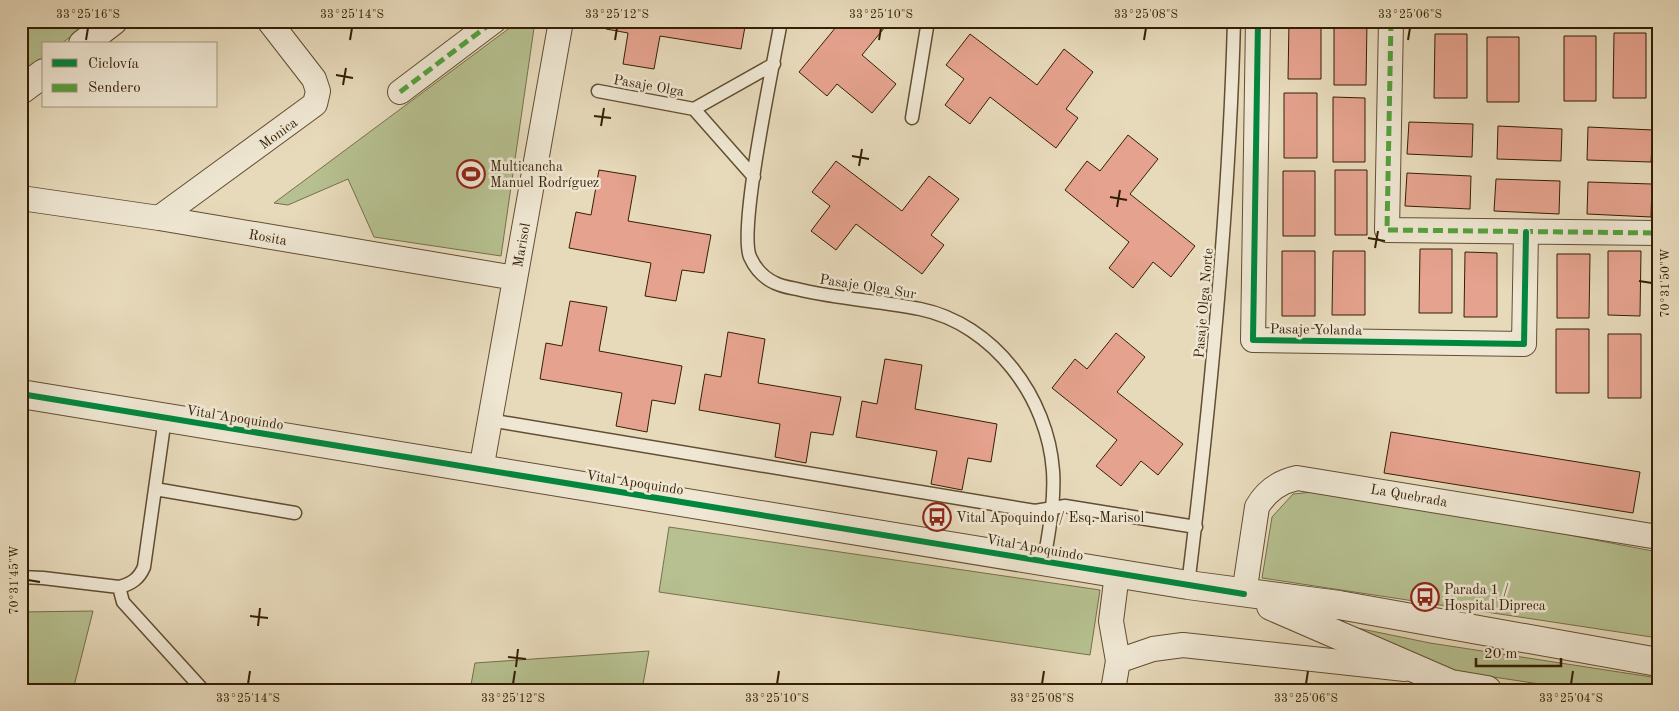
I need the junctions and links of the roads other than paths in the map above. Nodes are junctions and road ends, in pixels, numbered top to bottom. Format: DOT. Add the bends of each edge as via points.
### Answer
graph roads {
  1 [pos="113,21"];
  2 [pos="269,21"];
  3 [pos="494,21"];
  4 [pos="560,21"];
  5 [pos="781,21"];
  6 [pos="928,21"];
  7 [pos="1234,21"];
  8 [pos="1258,21"];
  9 [pos="1391,21"];
  10 [pos="86,42"];
  11 [pos="774,64"];
  12 [pos="42,74"];
  13 [pos="21,90"];
  14 [pos="598,91"];
  15 [pos="400,92"];
  16 [pos="694,109"];
  17 [pos="912,118"];
  18 [pos="754,177"];
  19 [pos="21,198"];
  20 [pos="159,218"];
  21 [pos="1526,232"];
  22 [pos="1658,233"];
  23 [pos="515,278"];
  24 [pos="21,394"];
  25 [pos="166,418"];
  26 [pos="489,420"];
  27 [pos="481,470"];
  28 [pos="155,490"];
  29 [pos="1052,508"];
  30 [pos="295,513"];
  31 [pos="1196,527"];
  32 [pos="1658,537"];
  33 [pos="1044,561"];
  34 [pos="1117,574"];
  35 [pos="21,577"];
  36 [pos="1188,585"];
  37 [pos="119,587"];
  38 [pos="1244,594"];
  39 [pos="1118,661"];
  40 [pos="1658,662"];
  41 [pos="1419,670"];
  42 [pos="1450,687"];
  43 [pos="203,690"];
  44 [pos="1113,690"];
  45 [pos="1487,690"];
  1 -- 10 [label="street"];
  2 -- 20 [label="street, Monica" via="314,79 318,91 315,104"];
  3 -- 15 [label="street"];
  4 -- 23 [label="street, Marisol"];
  5 -- 11 [label="lane, Pasaje Olga Sur"];
  6 -- 17 [label="lane"];
  7 -- 31 [label="lane, Pasaje Olga Norte" via="1226,199"];
  8 -- 21 [label="street, Pasaje Yolanda" via="1253,340 1524,344"];
  9 -- 21 [label="street" via="1387,230"];
  11 -- 16 [label="lane, Pasaje Olga"];
  11 -- 18 [label="lane, Pasaje Olga Sur"];
  12 -- 13 [label="street"];
  14 -- 16 [label="lane, Pasaje Olga"];
  16 -- 18 [label="lane, Pasaje Olga"];
  18 -- 29 [label="lane, Pasaje Olga Sur" via="747,248 756,268 765,278 776,284 819,294 922,309 946,317 968,329 1006,360 1022,380 1044,424 1053,471"];
  19 -- 20 [label="street, Rosita"];
  20 -- 23 [label="street, Rosita"];
  21 -- 22 [label="street"];
  23 -- 26 [label="street, Marisol"];
  24 -- 25 [label="street, Vital Apoquindo"];
  25 -- 27 [label="street, Vital Apoquindo"];
  25 -- 28 [label="lane"];
  26 -- 27 [label="street, Marisol"];
  26 -- 29 [label="lane" via="1035,511"];
  27 -- 33 [label="street, Vital Apoquindo"];
  28 -- 30 [label="lane"];
  28 -- 37 [label="lane" via="144,567 140,576"];
  29 -- 31 [label="lane" via="1066,506"];
  29 -- 33 [label="lane, Pasaje Olga Sur"];
  31 -- 36 [label="lane, Pasaje Olga Norte"];
  32 -- 38 [label="street, La Quebrada" via="1297,478 1277,485 1257,507"];
  33 -- 34 [label="street, Vital Apoquindo"];
  34 -- 36 [label="street, Vital Apoquindo"];
  34 -- 39 [label="street" via="1111,620"];
  35 -- 37 [label="lane"];
  36 -- 38 [label="street, Vital Apoquindo"];
  37 -- 43 [label="lane" via="123,602"];
  38 -- 40 [label="street, Vital Apoquindo" via="1339,606"];
  38 -- 41 [label="street, Vital Apoquindo"];
  39 -- 41 [label="street" via="1153,649 1183,645"];
  39 -- 44 [label="street"];
  41 -- 42 [label="street, Vital Apoquindo"];
  42 -- 45 [label="street, Vital Apoquindo"];
}
